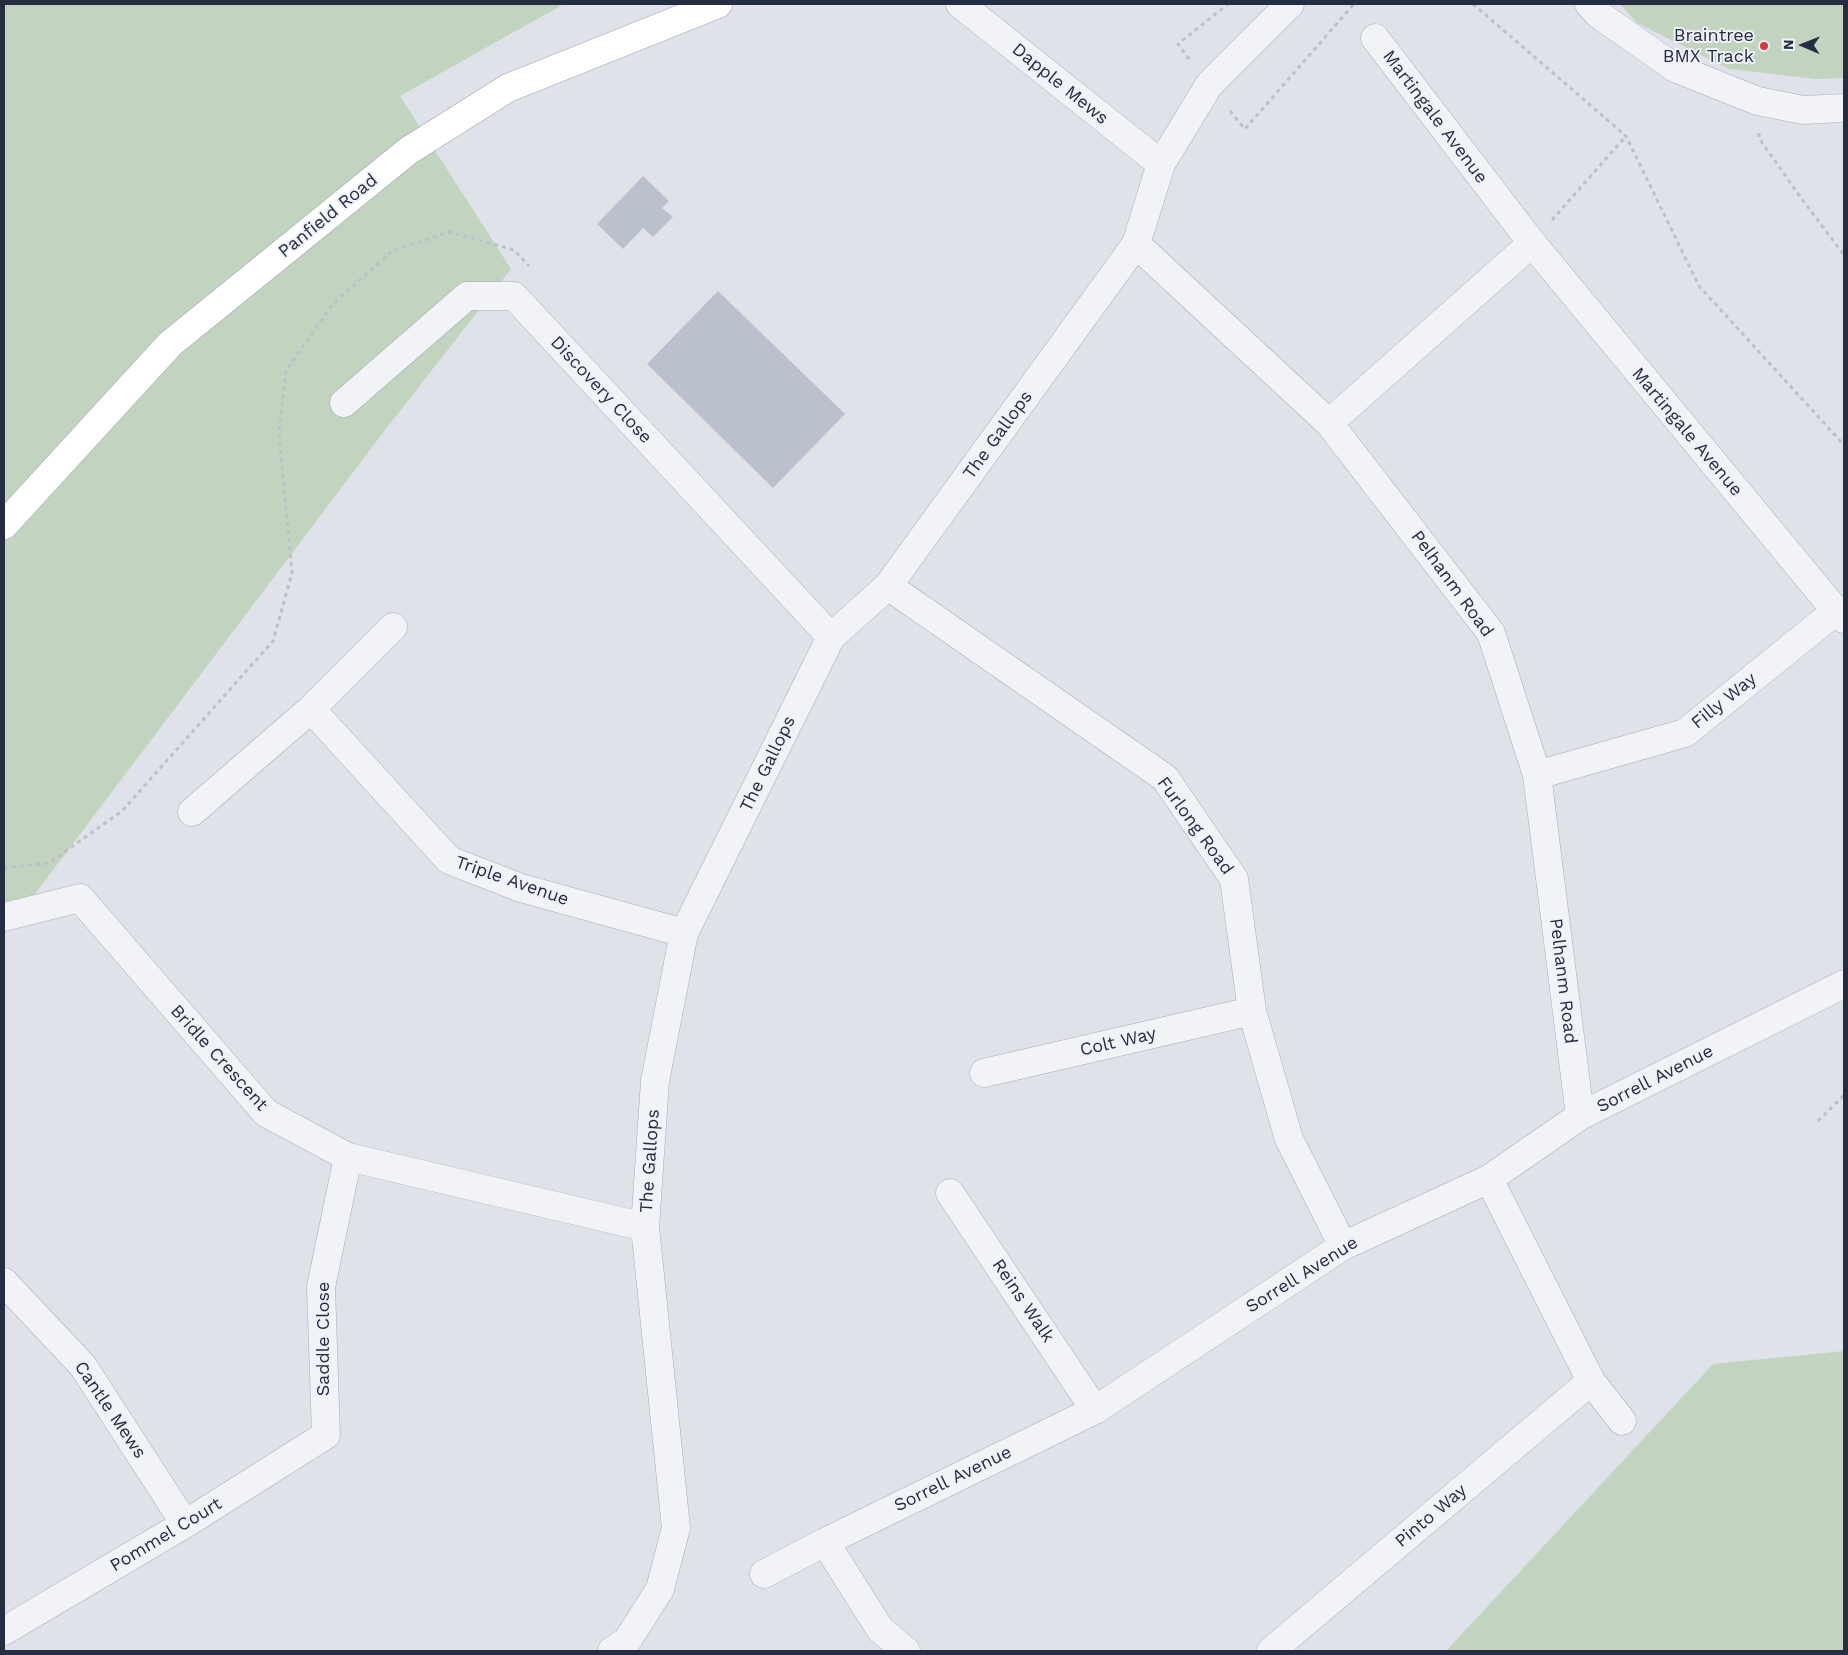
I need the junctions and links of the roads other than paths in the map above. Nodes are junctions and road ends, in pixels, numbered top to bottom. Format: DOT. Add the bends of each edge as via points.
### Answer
graph roads {
  1 [pos="718,4"];
  2 [pos="960,4"];
  3 [pos="1290,4"];
  4 [pos="1589,4"];
  5 [pos="1375,38"];
  6 [pos="1844,108"];
  7 [pos="1160,164"];
  8 [pos="1136,244"];
  9 [pos="1532,244"];
  10 [pos="344,403"];
  11 [pos="1329,423"];
  12 [pos="4,525"];
  13 [pos="888,586"];
  14 [pos="1840,615"];
  15 [pos="393,627"];
  16 [pos="831,637"];
  17 [pos="311,709"];
  18 [pos="1537,775"];
  19 [pos="192,812"];
  20 [pos="4,917"];
  21 [pos="684,933"];
  22 [pos="1844,984"];
  23 [pos="1252,1011"];
  24 [pos="984,1073"];
  25 [pos="1580,1116"];
  26 [pos="348,1156"];
  27 [pos="1489,1179"];
  28 [pos="950,1193"];
  29 [pos="645,1226"];
  30 [pos="1342,1246"];
  31 [pos="4,1282"];
  32 [pos="1591,1381"];
  33 [pos="1095,1410"];
  34 [pos="1622,1420"];
  35 [pos="326,1435"];
  36 [pos="185,1524"];
  37 [pos="825,1542"];
  38 [pos="764,1574"];
  39 [pos="4,1631"];
  40 [pos="612,1651"];
  41 [pos="906,1651"];
  42 [pos="1271,1651"];
  1 -- 12 [label="main road, Panfield Road" via="508,88 408,151 170,344"];
  2 -- 7 [label="street, Dapple Mews"];
  3 -- 7 [label="street, The Gallops" via="1209,85"];
  4 -- 6 [label="street" via="1598,14 1675,68 1758,101 1803,110"];
  5 -- 9 [label="street, Martingale Avenue"];
  7 -- 8 [label="street, The Gallops"];
  8 -- 11 [label="street, Pelhanm Road"];
  8 -- 13 [label="street, The Gallops"];
  9 -- 11 [label="street"];
  9 -- 14 [label="street, Martingale Avenue"];
  10 -- 16 [label="street, Discovery Close" via="467,296 514,296"];
  11 -- 18 [label="street, Pelhanm Road" via="1491,633"];
  13 -- 16 [label="street, The Gallops"];
  13 -- 23 [label="street, Furlong Road" via="1165,778 1234,879"];
  14 -- 18 [label="street, Filly Way" via="1685,733"];
  15 -- 17 [label="street"];
  16 -- 21 [label="street, The Gallops"];
  17 -- 19 [label="street"];
  17 -- 21 [label="street, Triple Avenue" via="449,860 520,888"];
  18 -- 25 [label="street, Pelhanm Road"];
  20 -- 26 [label="street, Bridle Crescent" via="80,898 266,1113"];
  21 -- 29 [label="street, The Gallops" via="655,1081"];
  22 -- 25 [label="street, Sorrell Avenue"];
  23 -- 24 [label="street, Colt Way"];
  23 -- 30 [label="street, Furlong Road" via="1289,1139"];
  25 -- 27 [label="street, Sorrell Avenue"];
  26 -- 29 [label="street, Bridle Crescent"];
  26 -- 35 [label="street, Saddle Close" via="321,1287"];
  27 -- 30 [label="street, Sorrell Avenue"];
  27 -- 32 [label="street"];
  28 -- 33 [label="street, Reins Walk"];
  29 -- 40 [label="street, The Gallops" via="676,1528 660,1589 626,1641"];
  30 -- 33 [label="street, Sorrell Avenue"];
  31 -- 36 [label="street, Cantle Mews" via="83,1366"];
  32 -- 34 [label="street"];
  32 -- 42 [label="street, Pinto Way"];
  33 -- 37 [label="street, Sorrell Avenue"];
  35 -- 36 [label="street, Pommel Court"];
  36 -- 39 [label="street, Pommel Court"];
  37 -- 38 [label="street, Sorrell Avenue"];
  37 -- 41 [label="street" via="880,1629"];
}
